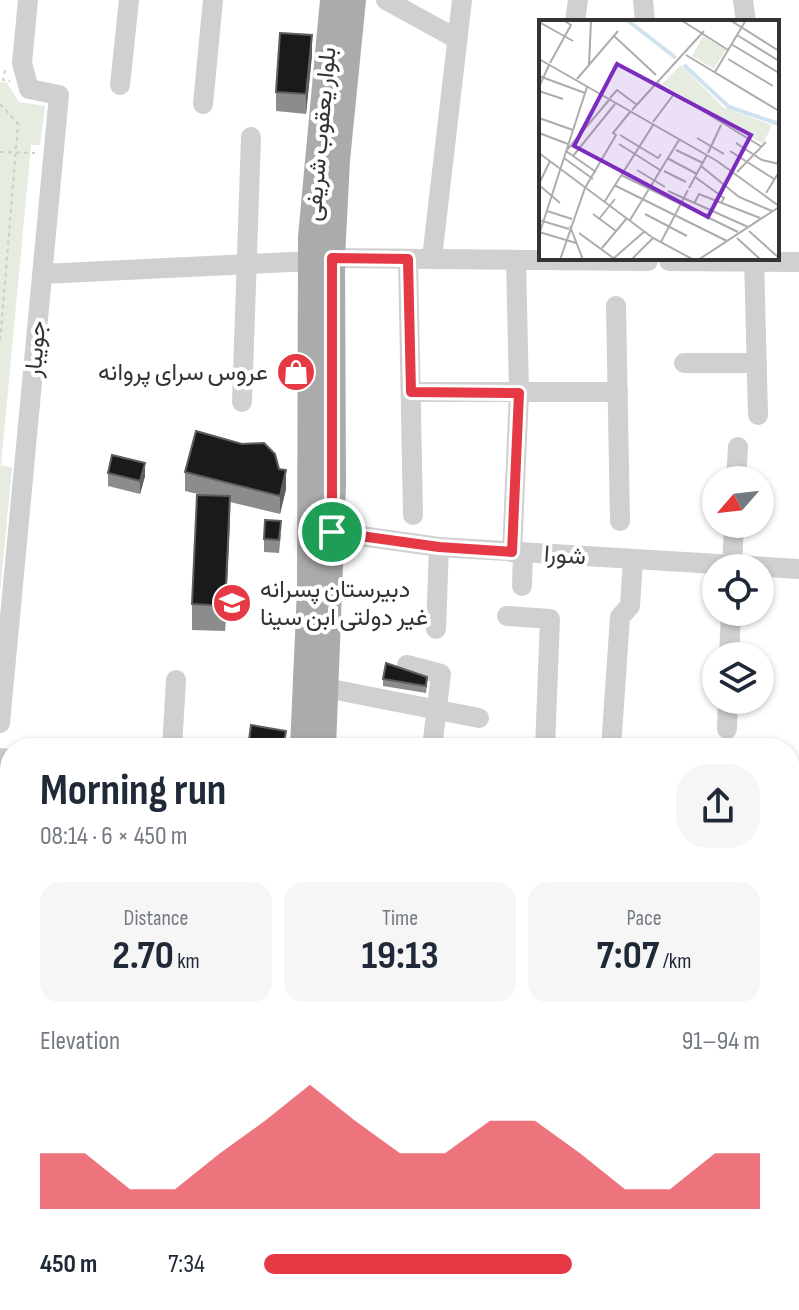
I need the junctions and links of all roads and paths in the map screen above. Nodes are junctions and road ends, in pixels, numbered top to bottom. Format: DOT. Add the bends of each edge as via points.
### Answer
graph roads {
  1 [pos="28,0"];
  2 [pos="129,0"];
  3 [pos="213,0"];
  4 [pos="333,0"];
  5 [pos="353,0"];
  6 [pos="386,0"];
  7 [pos="462,0"];
  8 [pos="578,0"];
  9 [pos="643,0"];
  10 [pos="743,0"];
  11 [pos="575,20"];
  12 [pos="645,20"];
  13 [pos="746,20"];
  14 [pos="457,39"];
  15 [pos="120,85"];
  16 [pos="0,104"];
  17 [pos="203,104"];
  18 [pos="251,137"];
  19 [pos="0,152"];
  20 [pos="16,152"];
  21 [pos="34,153"];
  22 [pos="432,258"];
  23 [pos="408,259"];
  24 [pos="539,259"];
  25 [pos="321,260"];
  26 [pos="516,260"];
  27 [pos="621,260"];
  28 [pos="754,260"];
  29 [pos="799,262"];
  30 [pos="245,264"];
  31 [pos="42,274"];
  32 [pos="616,306"];
  33 [pos="0,342"];
  34 [pos="684,363"];
  35 [pos="757,363"];
  36 [pos="411,392"];
  37 [pos="618,392"];
  38 [pos="519,393"];
  39 [pos="242,402"];
  40 [pos="758,415"];
  41 [pos="738,447"];
  42 [pos="737,466"];
  43 [pos="413,515"];
  44 [pos="620,521"];
  45 [pos="321,530"];
  46 [pos="439,547"];
  47 [pos="517,552"];
  48 [pos="633,560"];
  49 [pos="702,565"];
  50 [pos="774,568"];
  51 [pos="799,569"];
  52 [pos="522,586"];
  53 [pos="507,616"];
  54 [pos="436,629"];
  55 [pos="407,665"];
  56 [pos="176,680"];
  57 [pos="326,688"];
  58 [pos="436,710"];
  59 [pos="728,714"];
  60 [pos="479,718"];
  61 [pos="0,723"];
  62 [pos="727,729"];
  63 [pos="173,738"];
  64 [pos="304,738"];
  65 [pos="324,738"];
  66 [pos="433,738"];
  67 [pos="545,738"];
  68 [pos="612,738"];
  1 -- 31 [label="street, جویبار" via="22,63 29,89 59,95"];
  2 -- 15 [label="street"];
  3 -- 17 [label="street"];
  4 -- 25 [label="main road, بلوار یعقوب شریفی" via="321,107"];
  5 -- 25 [label="main road, بلوار یعقوب شریفی"];
  6 -- 14 [label="street"];
  7 -- 14 [label="street"];
  8 -- 11 [label="street"];
  9 -- 12 [label="street"];
  10 -- 13 [label="street"];
  14 -- 22 [label="street"];
  16 -- 20 [label="path" via="18,124"];
  18 -- 30 [label="street"];
  19 -- 20 [label="path"];
  20 -- 21 [label="path"];
  20 -- 33 [label="path"];
  22 -- 23 [label="street"];
  22 -- 26 [label="street"];
  23 -- 25 [label="street"];
  23 -- 36 [label="street"];
  24 -- 26 [label="street"];
  25 -- 30 [label="street"];
  25 -- 45 [label="main road, بلوار یعقوب شریفی"];
  26 -- 38 [label="street"];
  27 -- 28 [label="street"];
  28 -- 29 [label="street"];
  28 -- 35 [label="street"];
  30 -- 31 [label="street"];
  30 -- 39 [label="street"];
  31 -- 61 [label="street, جویبار"];
  32 -- 37 [label="street"];
  34 -- 35 [label="street"];
  35 -- 40 [label="street"];
  36 -- 38 [label="street"];
  36 -- 43 [label="street"];
  37 -- 38 [label="street"];
  37 -- 44 [label="street"];
  38 -- 47 [label="street"];
  41 -- 42 [label="street"];
  45 -- 46 [label="street, شورا"];
  45 -- 57 [label="main road, بلوار یعقوب شریفی"];
  45 -- 64 [label="main road, بلوار یعقوب شریفی"];
  46 -- 47 [label="street, شورا"];
  46 -- 54 [label="street"];
  47 -- 48 [label="street, شورا"];
  47 -- 52 [label="street"];
  48 -- 49 [label="street, شورا"];
  48 -- 68 [label="street" via="630,606 620,617"];
  50 -- 51 [label="street, شورا"];
  53 -- 67 [label="street" via="550,619"];
  55 -- 58 [label="street" via="441,674"];
  56 -- 63 [label="street"];
  57 -- 58 [label="street"];
  57 -- 65 [label="main road, بلوار یعقوب شریفی"];
  58 -- 60 [label="street"];
  58 -- 66 [label="street"];
  59 -- 62 [label="street"];
}
